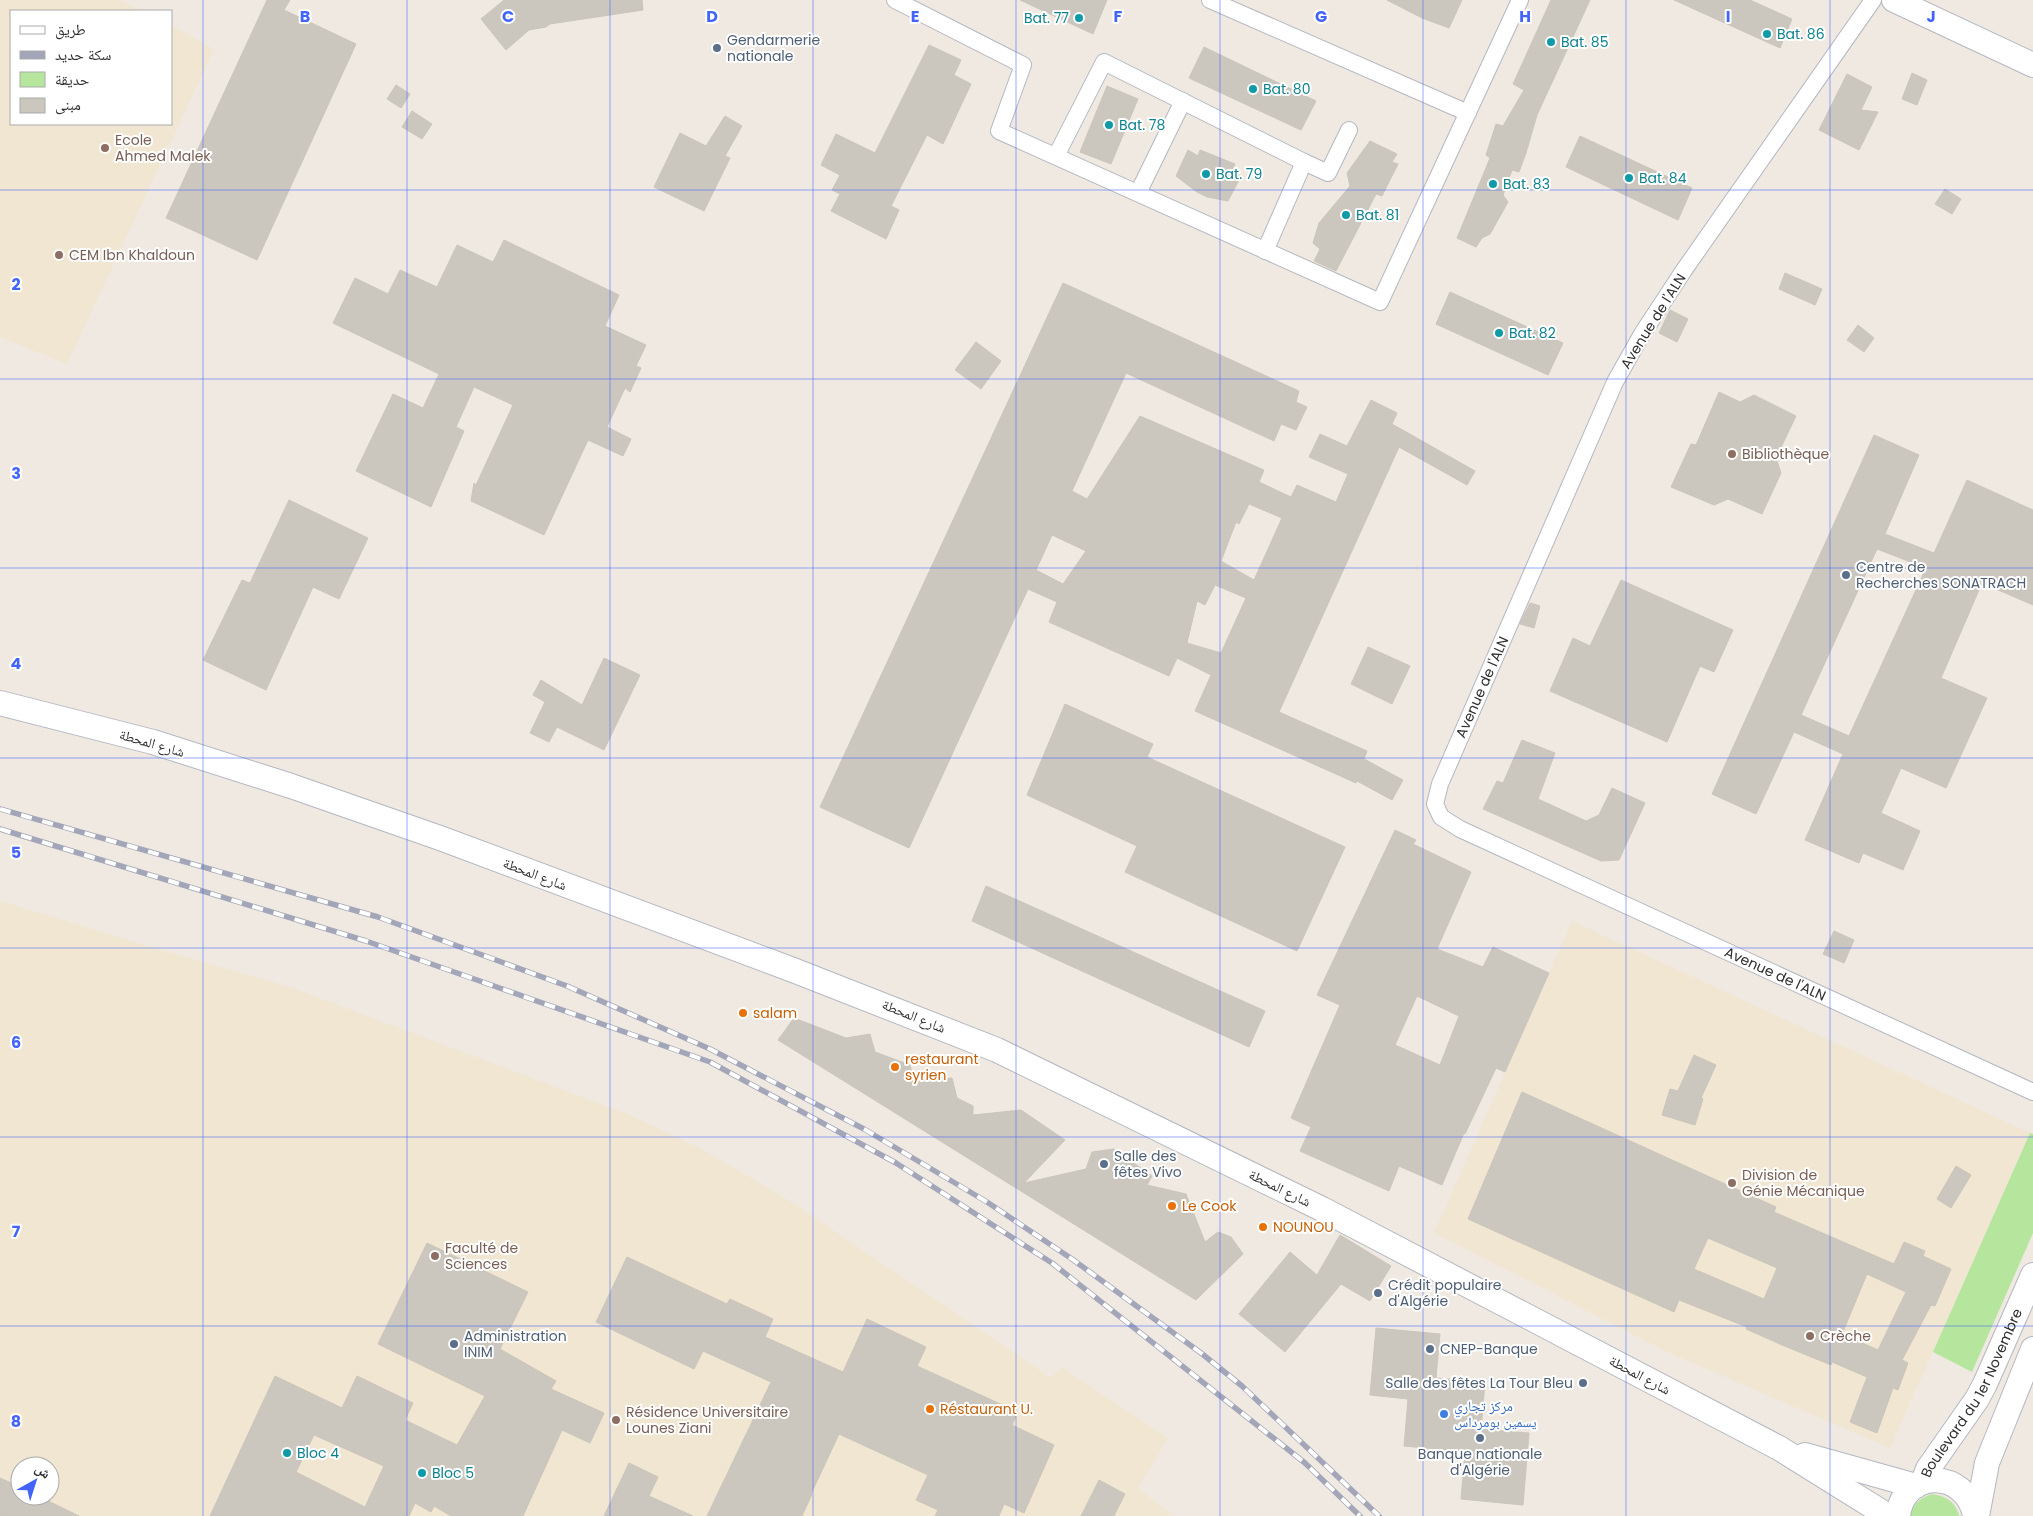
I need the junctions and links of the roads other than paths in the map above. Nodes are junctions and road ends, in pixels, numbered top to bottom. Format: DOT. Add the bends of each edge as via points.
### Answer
graph roads {
  1 [pos="895,0"];
  2 [pos="1210,0"];
  3 [pos="1520,0"];
  4 [pos="1873,0"];
  5 [pos="1894,0"];
  6 [pos="2033,65"];
  7 [pos="1183,101"];
  8 [pos="1468,113"];
  9 [pos="1349,130"];
  10 [pos="1056,156"];
  11 [pos="1304,162"];
  12 [pos="1138,193"];
  13 [pos="1265,250"];
  14 [pos="0,702"];
  15 [pos="2033,1092"];
  16 [pos="2033,1275"];
  17 [pos="2033,1349"];
  18 [pos="1779,1448"];
  19 [pos="1920,1484"];
  20 [pos="1888,1516"];
  21 [pos="1898,1516"];
  22 [pos="1976,1516"];
  1 -- 10 [label="street" via="1023,65 999,131"];
  2 -- 8 [label="street"];
  3 -- 8 [label="street"];
  4 -- 15 [label="street, Avenue de l'ALN" via="1684,270 1615,382 1440,784 1435,804 1441,817 1460,829"];
  5 -- 6 [label="main road"];
  7 -- 10 [label="street" via="1104,62"];
  7 -- 11 [label="street"];
  7 -- 12 [label="street"];
  8 -- 13 [label="street" via="1380,302"];
  9 -- 11 [label="street" via="1328,173"];
  10 -- 12 [label="street"];
  11 -- 13 [label="street"];
  12 -- 13 [label="street"];
  14 -- 18 [label="main road, شارع المحطة" via="153,742 440,838 802,973 997,1050 1322,1209"];
  16 -- 19 [label="main road, Boulevard du 1er Novembre" via="1977,1399"];
  17 -- 22 [label="main road" via="1987,1463"];
  18 -- 19 [label="main road"];
  18 -- 20 [label="main road"];
  19 -- 21 [label="main road, Boulevard du 1er Novembre" via="1906,1495"];
  19 -- 22 [label="main road" via="1937,1480 1951,1483 1963,1490"];
}
